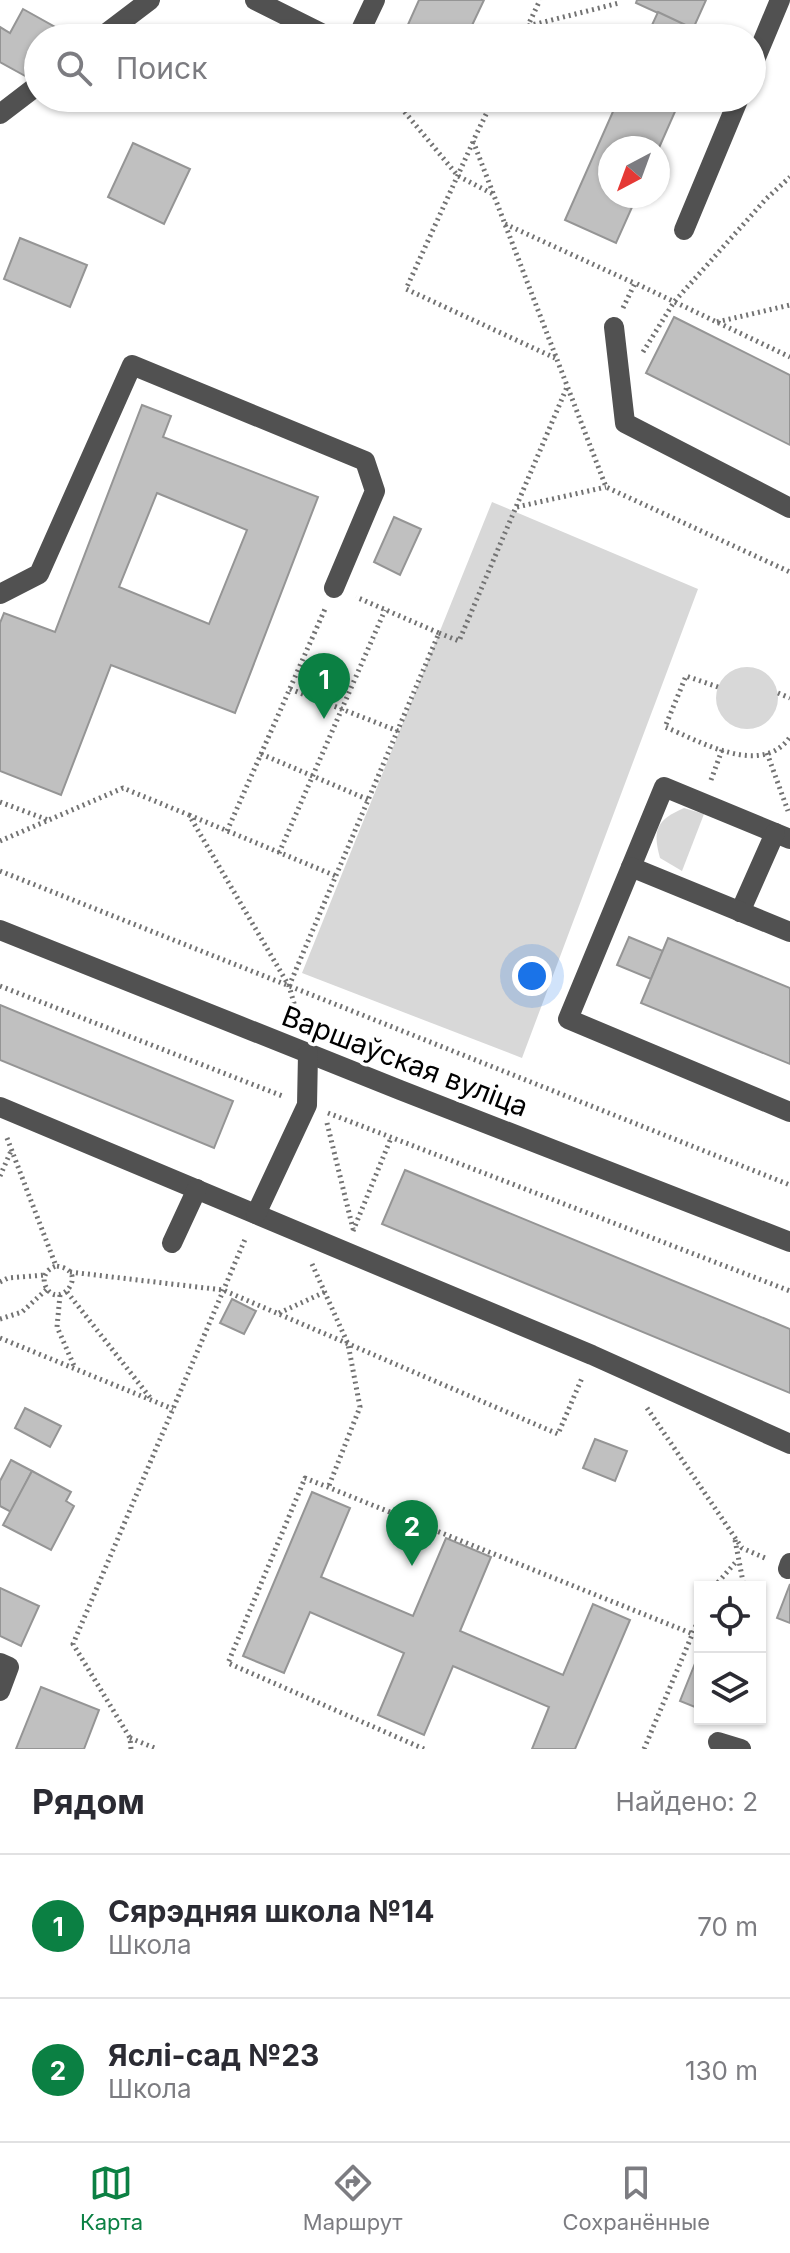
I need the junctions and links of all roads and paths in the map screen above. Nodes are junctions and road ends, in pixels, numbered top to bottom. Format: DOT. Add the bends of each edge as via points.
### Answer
graph roads {
  1 [pos="150,0"];
  2 [pos="255,0"];
  3 [pos="375,0"];
  4 [pos="540,0"];
  5 [pos="780,0"];
  6 [pos="619,3"];
  7 [pos="118,24"];
  8 [pos="303,24"];
  9 [pos="364,24"];
  10 [pos="529,24"];
  11 [pos="536,24"];
  12 [pos="766,34"];
  13 [pos="24,96"];
  14 [pos="405,112"];
  15 [pos="487,112"];
  16 [pos="733,112"];
  17 [pos="0,114"];
  18 [pos="473,141"];
  19 [pos="458,176"];
  20 [pos="790,177"];
  21 [pos="494,195"];
  22 [pos="505,223"];
  23 [pos="684,230"];
  24 [pos="635,283"];
  25 [pos="674,302"];
  26 [pos="790,305"];
  27 [pos="717,322"];
  28 [pos="614,327"];
  29 [pos="790,357"];
  30 [pos="556,358"];
  31 [pos="621,386"];
  32 [pos="567,387"];
  33 [pos="606,487"];
  34 [pos="516,507"];
  35 [pos="790,508"];
  36 [pos="790,572"];
  37 [pos="334,588"];
  38 [pos="0,594"];
  39 [pos="385,610"];
  40 [pos="439,633"];
  41 [pos="718,687"];
  42 [pos="290,689"];
  43 [pos="778,693"];
  44 [pos="790,698"];
  45 [pos="342,709"];
  46 [pos="398,731"];
  47 [pos="790,737"];
  48 [pos="767,753"];
  49 [pos="261,754"];
  50 [pos="313,776"];
  51 [pos="369,800"];
  52 [pos="0,802"];
  53 [pos="189,815"];
  54 [pos="790,815"];
  55 [pos="49,820"];
  56 [pos="227,831"];
  57 [pos="782,836"];
  58 [pos="0,841"];
  59 [pos="279,853"];
  60 [pos="631,867"];
  61 [pos="0,871"];
  62 [pos="336,876"];
  63 [pos="740,912"];
  64 [pos="0,930"];
  65 [pos="790,932"];
  66 [pos="0,986"];
  67 [pos="289,986"];
  68 [pos="308,1054"];
  69 [pos="307,1105"];
  70 [pos="0,1107"];
  71 [pos="790,1112"];
  72 [pos="6,1135"];
  73 [pos="391,1138"];
  74 [pos="11,1150"];
  75 [pos="0,1176"];
  76 [pos="790,1185"];
  77 [pos="197,1189"];
  78 [pos="256,1214"];
  79 [pos="353,1230"];
  80 [pos="297,1231"];
  81 [pos="790,1242"];
  82 [pos="172,1243"];
  83 [pos="345,1251"];
  84 [pos="56,1266"];
  85 [pos="70,1272"];
  86 [pos="45,1275"];
  87 [pos="0,1282"];
  88 [pos="47,1289"];
  89 [pos="223,1290"];
  90 [pos="790,1291"];
  91 [pos="325,1292"];
  92 [pos="63,1293"];
  93 [pos="278,1314"];
  94 [pos="0,1319"];
  95 [pos="0,1338"];
  96 [pos="348,1344"];
  97 [pos="592,1355"];
  98 [pos="76,1369"];
  99 [pos="153,1401"];
  100 [pos="645,1405"];
  101 [pos="173,1409"];
  102 [pos="790,1444"];
  103 [pos="328,1488"];
  104 [pos="734,1535"];
  105 [pos="735,1563"];
  106 [pos="789,1566"];
  107 [pos="719,1581"];
  108 [pos="743,1581"];
  109 [pos="693,1634"];
  110 [pos="0,1663"];
  111 [pos="0,1691"];
  112 [pos="130,1738"];
  113 [pos="718,1742"];
  114 [pos="131,1749"];
  115 [pos="157,1749"];
  116 [pos="424,1749"];
  117 [pos="644,1749"];
  118 [pos="741,1749"];
  1 -- 7 [label="street"];
  2 -- 8 [label="street"];
  3 -- 9 [label="street"];
  4 -- 10 [label="path"];
  5 -- 12 [label="street"];
  6 -- 11 [label="path"];
  13 -- 17 [label="street"];
  14 -- 19 [label="path"];
  15 -- 18 [label="path"];
  16 -- 23 [label="street"];
  18 -- 19 [label="path"];
  18 -- 21 [label="path"];
  19 -- 21 [label="path"];
  19 -- 30 [label="path" via="406,289"];
  20 -- 25 [label="path"];
  21 -- 22 [label="path"];
  22 -- 24 [label="path"];
  22 -- 30 [label="path"];
  24 -- 25 [label="path"];
  24 -- 28 [label="path"];
  25 -- 27 [label="path"];
  25 -- 31 [label="path"];
  26 -- 27 [label="path"];
  27 -- 29 [label="path"];
  28 -- 31 [label="street"];
  30 -- 32 [label="path"];
  31 -- 35 [label="street" via="625,423"];
  32 -- 33 [label="path"];
  32 -- 34 [label="path"];
  33 -- 34 [label="path"];
  33 -- 36 [label="path"];
  34 -- 40 [label="path" via="459,641"];
  37 -- 38 [label="street" via="375,491 365,461 132,365 39,574"];
  37 -- 39 [label="path"];
  37 -- 42 [label="path"];
  39 -- 40 [label="path"];
  39 -- 45 [label="path"];
  40 -- 46 [label="path"];
  41 -- 48 [label="path" via="686,676 665,727 733,755"];
  42 -- 45 [label="path"];
  42 -- 49 [label="path"];
  43 -- 44 [label="path"];
  45 -- 46 [label="path"];
  45 -- 50 [label="path"];
  46 -- 51 [label="path"];
  47 -- 48 [label="path"];
  48 -- 54 [label="path"];
  49 -- 50 [label="path"];
  49 -- 56 [label="path"];
  50 -- 51 [label="path"];
  50 -- 59 [label="path"];
  51 -- 62 [label="path"];
  52 -- 55 [label="path"];
  53 -- 55 [label="path" via="123,788"];
  53 -- 56 [label="path"];
  53 -- 67 [label="path"];
  55 -- 58 [label="path"];
  56 -- 59 [label="path"];
  57 -- 60 [label="street" via="664,787"];
  57 -- 63 [label="street"];
  59 -- 62 [label="path"];
  60 -- 63 [label="street"];
  60 -- 71 [label="street" via="568,1019"];
  61 -- 67 [label="path"];
  62 -- 67 [label="path"];
  63 -- 65 [label="street"];
  64 -- 68 [label="street, Варшаўская вуліца"];
  66 -- 69 [label="path"];
  67 -- 76 [label="path"];
  68 -- 69 [label="street"];
  68 -- 81 [label="street, Варшаўская вуліца"];
  69 -- 78 [label="street"];
  70 -- 77 [label="street"];
  72 -- 74 [label="path"];
  73 -- 79 [label="path"];
  73 -- 79 [label="path" via="325,1112"];
  73 -- 90 [label="path"];
  74 -- 75 [label="path"];
  74 -- 84 [label="path"];
  77 -- 78 [label="street"];
  77 -- 82 [label="street"];
  78 -- 80 [label="street"];
  78 -- 89 [label="path"];
  79 -- 83 [label="path"];
  80 -- 83 [label="street"];
  80 -- 91 [label="path"];
  83 -- 97 [label="street"];
  84 -- 85 [label="path"];
  84 -- 86 [label="path"];
  85 -- 89 [label="path"];
  85 -- 92 [label="path" via="72,1286"];
  86 -- 87 [label="path"];
  86 -- 88 [label="path"];
  88 -- 92 [label="path"];
  88 -- 94 [label="path" via="22,1312"];
  89 -- 93 [label="path"];
  89 -- 101 [label="path"];
  91 -- 93 [label="path"];
  91 -- 96 [label="path"];
  92 -- 98 [label="path" via="57,1327"];
  92 -- 99 [label="path"];
  93 -- 96 [label="path"];
  95 -- 98 [label="path"];
  96 -- 97 [label="path" via="558,1434"];
  96 -- 103 [label="path" via="360,1407"];
  97 -- 102 [label="street"];
  98 -- 99 [label="path"];
  99 -- 101 [label="path"];
  100 -- 104 [label="path"];
  101 -- 112 [label="path" via="73,1644"];
  103 -- 109 [label="path"];
  103 -- 116 [label="path" via="305,1478 228,1663"];
  104 -- 106 [label="path" via="742,1548"];
  104 -- 108 [label="path"];
  105 -- 107 [label="path"];
  109 -- 117 [label="path"];
  110 -- 111 [label="street" via="9,1667"];
  112 -- 114 [label="path"];
  112 -- 115 [label="path"];
  113 -- 118 [label="street"];
}
